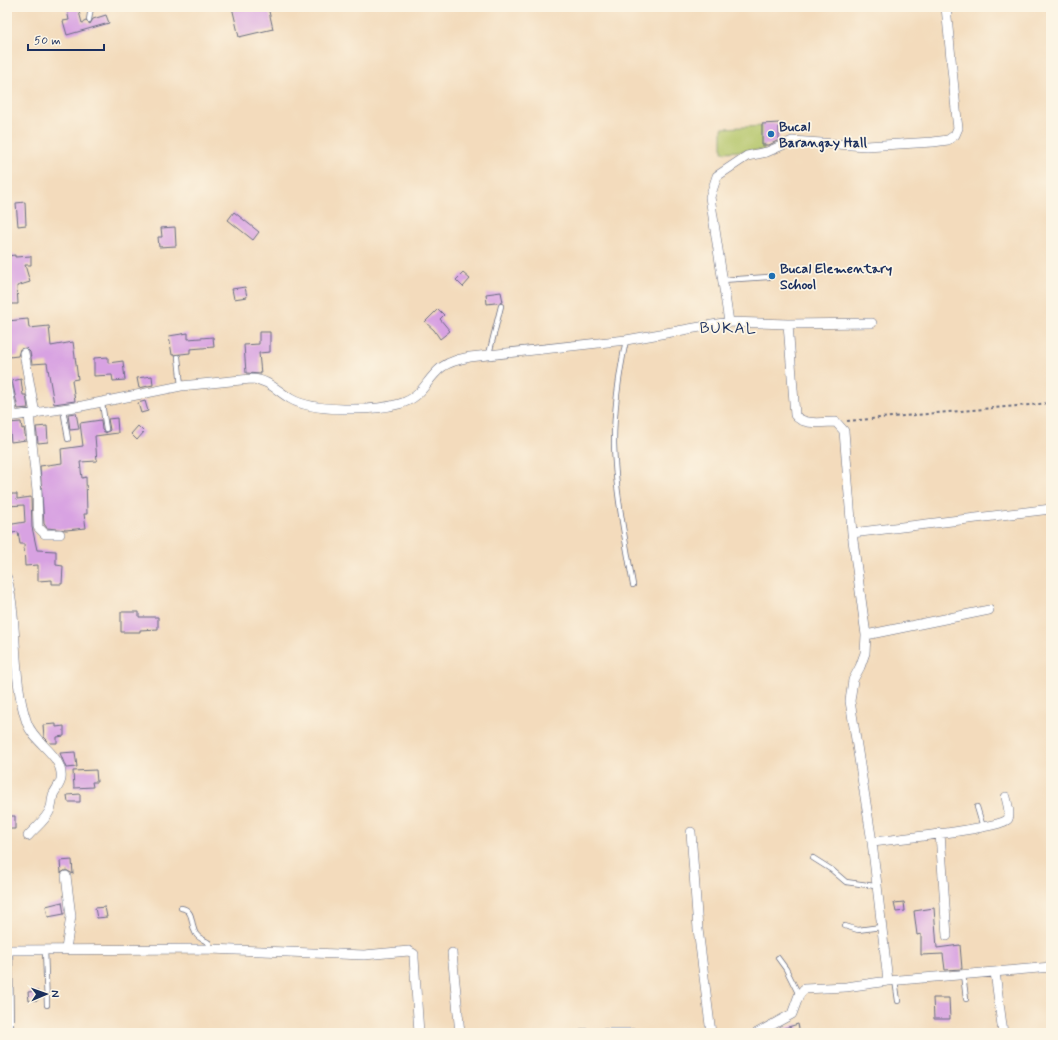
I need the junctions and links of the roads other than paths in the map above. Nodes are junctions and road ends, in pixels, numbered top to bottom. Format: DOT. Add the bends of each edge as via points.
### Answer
graph roads {
  1 [pos="91,7"];
  2 [pos="946,7"];
  3 [pos="89,20"];
  4 [pos="769,277"];
  5 [pos="722,280"];
  6 [pos="501,306"];
  7 [pos="729,322"];
  8 [pos="872,323"];
  9 [pos="788,324"];
  10 [pos="626,340"];
  11 [pos="24,353"];
  12 [pos="489,354"];
  13 [pos="178,357"];
  14 [pos="7,383"];
  15 [pos="181,386"];
  16 [pos="102,403"];
  17 [pos="63,409"];
  18 [pos="32,414"];
  19 [pos="10,417"];
  20 [pos="106,429"];
  21 [pos="68,439"];
  22 [pos="1051,509"];
  23 [pos="852,533"];
  24 [pos="60,534"];
  25 [pos="7,578"];
  26 [pos="633,585"];
  27 [pos="989,610"];
  28 [pos="866,635"];
  29 [pos="1006,797"];
  30 [pos="977,807"];
  31 [pos="983,827"];
  32 [pos="691,832"];
  33 [pos="940,833"];
  34 [pos="28,836"];
  35 [pos="872,842"];
  36 [pos="813,858"];
  37 [pos="66,876"];
  38 [pos="876,886"];
  39 [pos="181,908"];
  40 [pos="846,926"];
  41 [pos="881,927"];
  42 [pos="947,936"];
  43 [pos="210,948"];
  44 [pos="45,949"];
  45 [pos="66,949"];
  46 [pos="8,950"];
  47 [pos="452,953"];
  48 [pos="778,958"];
  49 [pos="1051,967"];
  50 [pos="995,972"];
  51 [pos="963,974"];
  52 [pos="891,980"];
  53 [pos="798,995"];
  54 [pos="966,999"];
  55 [pos="898,1001"];
  56 [pos="47,1006"];
  57 [pos="761,1032"];
  58 [pos="11,1033"];
  59 [pos="419,1033"];
  60 [pos="460,1033"];
  61 [pos="584,1033"];
  62 [pos="634,1033"];
  63 [pos="711,1033"];
  64 [pos="1003,1033"];
  1 -- 3 [label="lane"];
  2 -- 5 [label="street" via="958,128 955,135 948,140 933,142 866,146 792,142 767,152 747,156 717,176 710,197"];
  4 -- 5 [label="lane"];
  5 -- 7 [label="street"];
  6 -- 12 [label="lane"];
  7 -- 9 [label="street"];
  7 -- 10 [label="street"];
  8 -- 9 [label="street"];
  9 -- 23 [label="street" via="795,415 798,420 804,422 836,422 844,431"];
  10 -- 12 [label="street"];
  10 -- 26 [label="lane" via="619,375 614,444 619,498"];
  11 -- 18 [label="street"];
  12 -- 15 [label="street" via="452,362 441,368 411,400 396,405 349,410 306,405 290,399 259,379 210,381"];
  13 -- 15 [label="lane"];
  14 -- 19 [label="street"];
  15 -- 16 [label="street"];
  16 -- 17 [label="street"];
  16 -- 20 [label="lane"];
  17 -- 18 [label="street"];
  17 -- 21 [label="lane"];
  18 -- 19 [label="street"];
  18 -- 24 [label="street" via="38,527 45,534"];
  22 -- 23 [label="street"];
  23 -- 28 [label="street"];
  25 -- 34 [label="street" via="11,596 19,688 27,723 32,735 56,758 61,778 53,795 51,808"];
  27 -- 28 [label="street"];
  28 -- 35 [label="street" via="865,653 853,680 850,701"];
  29 -- 31 [label="street" via="1009,814 1007,820"];
  30 -- 31 [label="lane"];
  31 -- 33 [label="street"];
  32 -- 63 [label="street" via="698,929"];
  33 -- 35 [label="street"];
  33 -- 42 [label="street"];
  35 -- 38 [label="street"];
  36 -- 38 [label="lane" via="846,882"];
  37 -- 45 [label="street" via="70,916"];
  38 -- 41 [label="street"];
  39 -- 43 [label="lane" via="191,914 195,932 209,944"];
  40 -- 41 [label="lane" via="858,930"];
  41 -- 52 [label="street"];
  43 -- 45 [label="street"];
  43 -- 59 [label="street" via="364,955 409,951 414,954"];
  44 -- 45 [label="street"];
  44 -- 46 [label="street"];
  44 -- 56 [label="lane"];
  46 -- 58 [label="lane"];
  47 -- 60 [label="street"];
  48 -- 53 [label="lane"];
  49 -- 50 [label="street"];
  50 -- 51 [label="street"];
  50 -- 64 [label="street"];
  51 -- 52 [label="street"];
  51 -- 54 [label="lane"];
  52 -- 53 [label="street" via="846,987 808,988"];
  52 -- 55 [label="lane"];
  53 -- 57 [label="street" via="792,1014"];
  61 -- 62 [label="street"];
}
